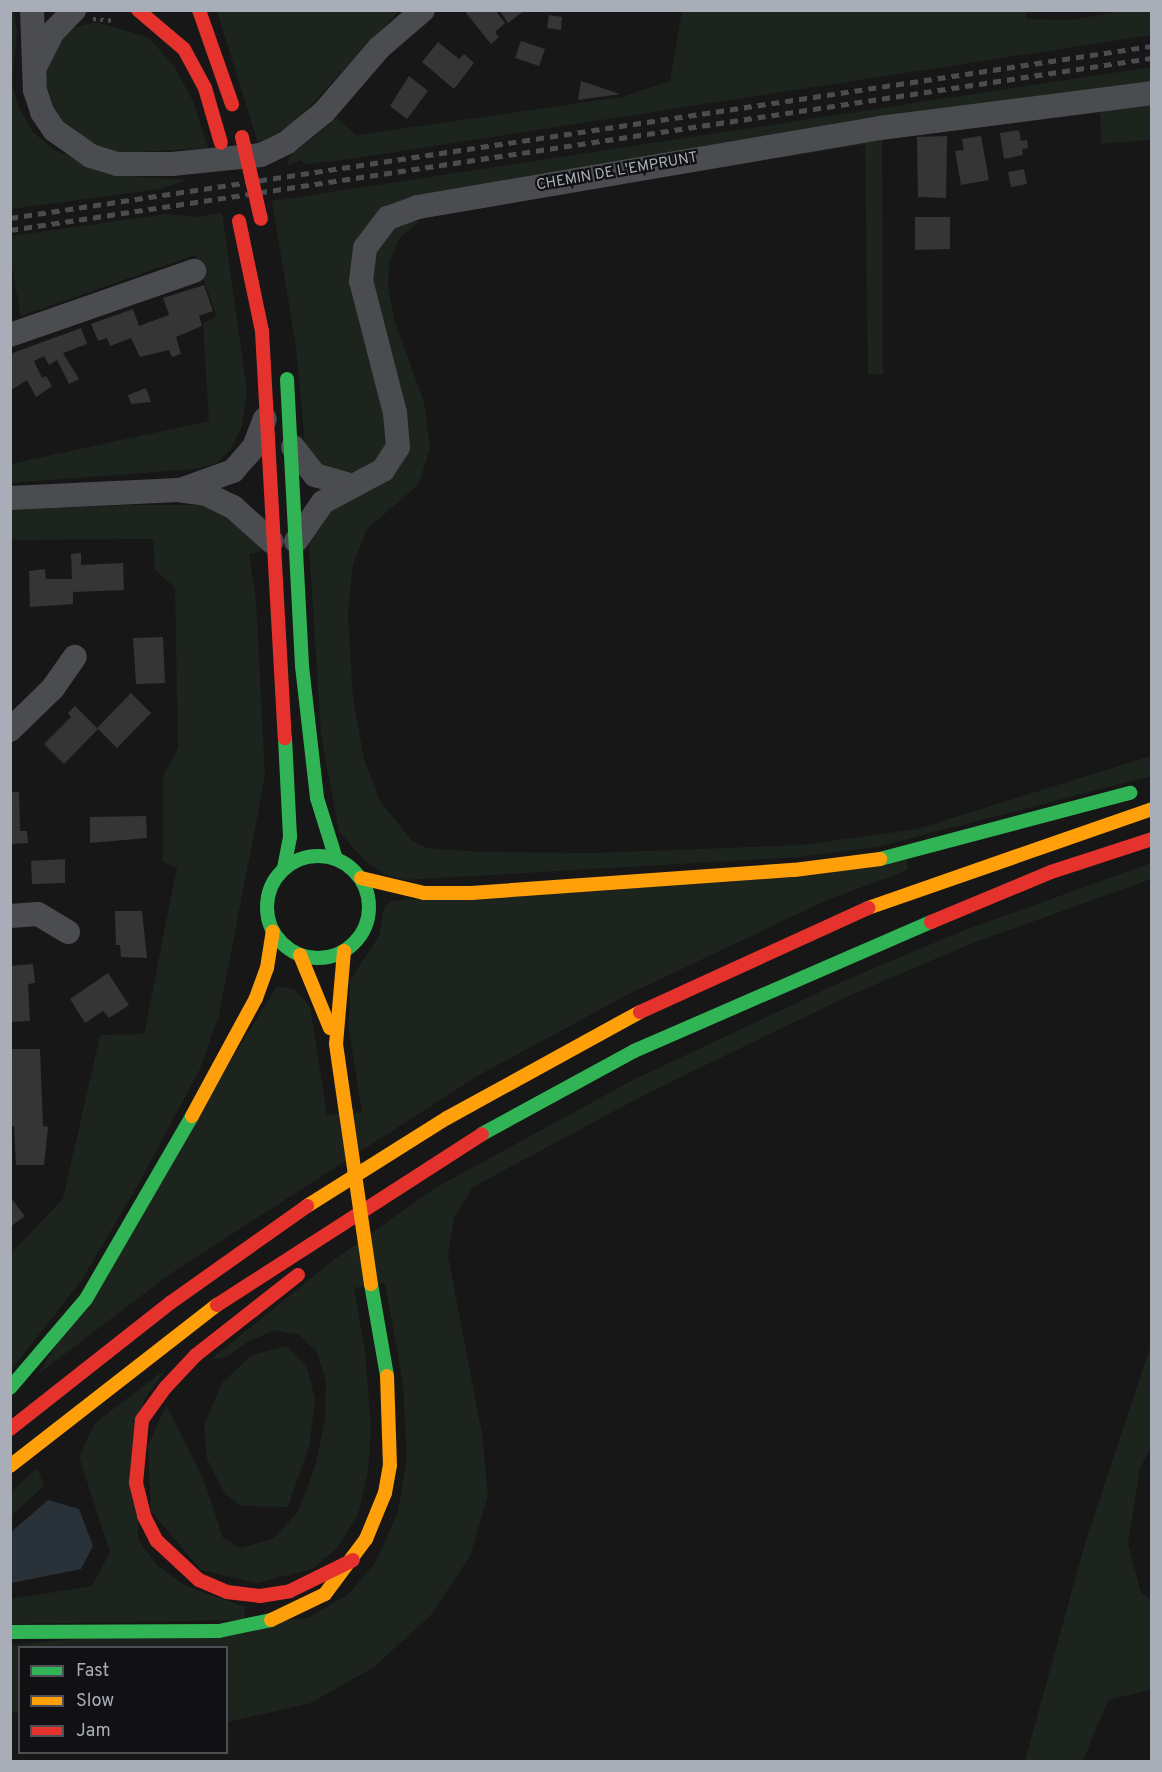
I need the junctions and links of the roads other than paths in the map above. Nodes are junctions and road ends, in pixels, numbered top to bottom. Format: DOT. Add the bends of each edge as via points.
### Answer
graph roads {
  1 [pos="32,10"];
  2 [pos="138,10"];
  3 [pos="199,10"];
  4 [pos="423,10"];
  5 [pos="79,15"];
  6 [pos="32,71"];
  7 [pos="1152,93"];
  8 [pos="229,176"];
  9 [pos="238,215"];
  10 [pos="265,238"];
  11 [pos="194,271"];
  12 [pos="10,335"];
  13 [pos="286,368"];
  14 [pos="268,413"];
  15 [pos="293,447"];
  16 [pos="351,485"];
  17 [pos="178,490"];
  18 [pos="10,498"];
  19 [pos="296,541"];
  20 [pos="272,542"];
  21 [pos="75,657"];
  22 [pos="10,730"];
  23 [pos="1143,789"];
  24 [pos="1152,809"];
  25 [pos="1152,839"];
  26 [pos="336,859"];
  27 [pos="284,868"];
  28 [pos="361,878"];
  29 [pos="10,916"];
  30 [pos="273,931"];
  31 [pos="68,932"];
  32 [pos="344,951"];
  33 [pos="300,955"];
  34 [pos="336,1044"];
  35 [pos="460,1146"];
  36 [pos="349,1239"];
  37 [pos="310,1266"];
  38 [pos="10,1388"];
  39 [pos="10,1429"];
  40 [pos="10,1466"];
  41 [pos="353,1560"];
  42 [pos="10,1632"];
  1 -- 6 [label="street"];
  2 -- 8 [label="main road" via="184,49 205,88"];
  3 -- 10 [label="main road, bridge" via="242,137"];
  4 -- 6 [label="street" via="379,48 311,125 261,155 172,164 117,164 92,156 54,130 42,112"];
  5 -- 6 [label="street" via="52,33"];
  7 -- 16 [label="street, CHEMIN DE L'EMPRUNT" via="902,125 649,166 418,207 388,218 365,248 361,281 395,413 398,447 383,470"];
  9 -- 14 [label="main road" via="262,331"];
  11 -- 12 [label="street"];
  13 -- 15 [label="main road"];
  14 -- 17 [label="street" via="254,447 233,471"];
  14 -- 20 [label="main road"];
  15 -- 16 [label="street" via="315,475"];
  15 -- 19 [label="main road"];
  16 -- 19 [label="street, CHEMIN DE L'EMPRUNT" via="323,502"];
  17 -- 18 [label="street"];
  17 -- 20 [label="street" via="206,494 233,507"];
  19 -- 26 [label="main road" via="302,666 312,762 321,818"];
  20 -- 27 [label="main road" via="290,795 290,837"];
  21 -- 22 [label="street" via="53,688"];
  23 -- 28 [label="main road" via="898,855 794,870 471,893 424,893"];
  24 -- 39 [label="main road" via="892,898 736,966 622,1022 447,1118 300,1210 170,1303"];
  25 -- 35 [label="main road" via="1051,872 749,998 634,1051"];
  26 -- 27 [label="main road" via="318,855"];
  26 -- 28 [label="main road"];
  27 -- 30 [label="main road" via="273,882 268,898"];
  28 -- 32 [label="main road" via="369,910 357,940"];
  29 -- 31 [label="street" via="38,914"];
  30 -- 33 [label="main road"];
  30 -- 38 [label="main road" via="267,968 256,998 142,1208 86,1299"];
  32 -- 33 [label="main road" via="323,957"];
  32 -- 34 [label="main road"];
  33 -- 34 [label="main road"];
  34 -- 41 [label="main road, bridge" via="388,1383 390,1466 375,1519"];
  35 -- 36 [label="main road" via="427,1186"];
  35 -- 40 [label="main road" via="186,1326"];
  37 -- 41 [label="main road" via="196,1355 165,1388 142,1420 136,1483 144,1516 157,1541 199,1580 227,1592 260,1596 290,1591"];
  41 -- 42 [label="main road" via="325,1594 266,1623 219,1631"];
}
